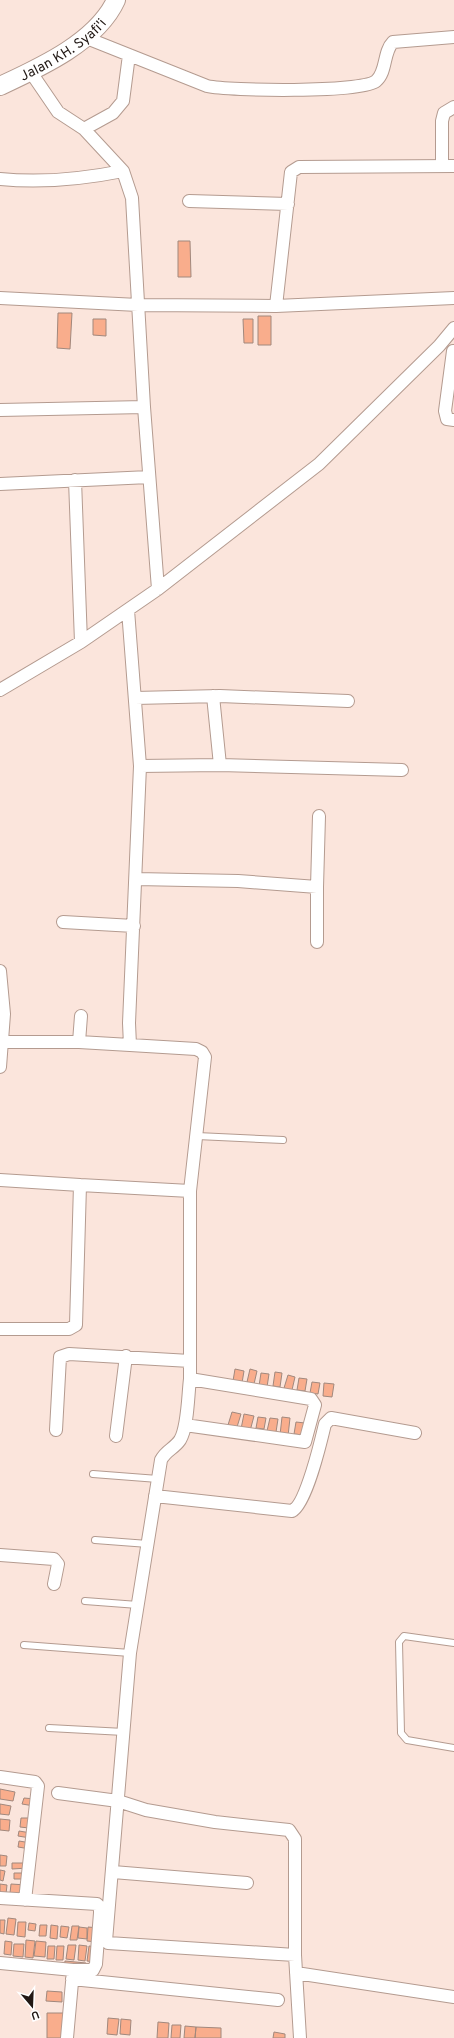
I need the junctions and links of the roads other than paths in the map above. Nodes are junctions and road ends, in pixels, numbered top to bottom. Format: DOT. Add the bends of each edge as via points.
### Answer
graph roads {
  1 [pos="116,0"];
  2 [pos="84,37"];
  3 [pos="454,37"];
  4 [pos="128,55"];
  5 [pos="30,71"];
  6 [pos="0,86"];
  7 [pos="454,107"];
  8 [pos="84,129"];
  9 [pos="448,165"];
  10 [pos="123,171"];
  11 [pos="0,179"];
  12 [pos="189,201"];
  13 [pos="288,204"];
  14 [pos="0,298"];
  15 [pos="454,298"];
  16 [pos="138,305"];
  17 [pos="276,306"];
  18 [pos="454,328"];
  19 [pos="439,346"];
  20 [pos="453,351"];
  21 [pos="144,407"];
  22 [pos="0,410"];
  23 [pos="454,420"];
  24 [pos="149,478"];
  25 [pos="75,480"];
  26 [pos="0,484"];
  27 [pos="158,589"];
  28 [pos="128,610"];
  29 [pos="81,642"];
  30 [pos="0,690"];
  31 [pos="213,696"];
  32 [pos="134,698"];
  33 [pos="348,701"];
  34 [pos="220,765"];
  35 [pos="140,766"];
  36 [pos="402,770"];
  37 [pos="318,816"];
  38 [pos="136,879"];
  39 [pos="317,887"];
  40 [pos="63,922"];
  41 [pos="134,926"];
  42 [pos="317,942"];
  43 [pos="0,971"];
  44 [pos="81,1016"];
  45 [pos="1,1042"];
  46 [pos="79,1042"];
  47 [pos="130,1045"];
  48 [pos="0,1066"];
  49 [pos="197,1136"];
  50 [pos="283,1140"];
  51 [pos="0,1180"];
  52 [pos="80,1185"];
  53 [pos="190,1191"];
  54 [pos="0,1329"];
  55 [pos="126,1356"];
  56 [pos="190,1361"];
  57 [pos="190,1379"];
  58 [pos="184,1425"];
  59 [pos="56,1430"];
  60 [pos="415,1433"];
  61 [pos="116,1436"];
  62 [pos="94,1474"];
  63 [pos="158,1479"];
  64 [pos="155,1496"];
  65 [pos="95,1540"];
  66 [pos="148,1544"];
  67 [pos="0,1555"];
  68 [pos="54,1584"];
  69 [pos="85,1601"];
  70 [pos="138,1604"];
  71 [pos="454,1643"];
  72 [pos="24,1645"];
  73 [pos="130,1652"];
  74 [pos="49,1728"];
  75 [pos="124,1732"];
  76 [pos="454,1748"];
  77 [pos="0,1777"];
  78 [pos="58,1794"];
  79 [pos="118,1801"];
  80 [pos="113,1872"];
  81 [pos="247,1883"];
  82 [pos="0,1898"];
  83 [pos="25,1900"];
  84 [pos="295,1955"];
  85 [pos="0,1963"];
  86 [pos="296,1973"];
  87 [pos="73,1975"];
  88 [pos="454,1997"];
  89 [pos="278,2000"];
  90 [pos="71,2038"];
  91 [pos="300,2038"];
  1 -- 2 [label="main road, Jalan KH. Syafi'i" via="111,10"];
  2 -- 4 [label="street"];
  2 -- 5 [label="main road, Jalan KH. Syafi'i" via="57,59"];
  3 -- 4 [label="street" via="392,42 378,80 352,88 217,88"];
  4 -- 8 [label="street" via="122,101 113,112"];
  5 -- 6 [label="main road, Jalan KH. Syafi'i"];
  5 -- 8 [label="street" via="58,112"];
  7 -- 9 [label="street" via="444,113 442,121"];
  8 -- 10 [label="street"];
  9 -- 13 [label="street" via="299,167 291,172"];
  10 -- 11 [label="street" via="91,177 16,181"];
  10 -- 16 [label="street" via="132,198"];
  12 -- 13 [label="street"];
  13 -- 17 [label="street"];
  14 -- 16 [label="street"];
  15 -- 17 [label="street"];
  16 -- 17 [label="street"];
  16 -- 21 [label="street"];
  18 -- 19 [label="street"];
  19 -- 20 [label="street"];
  19 -- 27 [label="street" via="319,464"];
  20 -- 23 [label="street" via="446,411 447,419"];
  21 -- 22 [label="street"];
  21 -- 24 [label="street"];
  24 -- 25 [label="street"];
  24 -- 27 [label="street"];
  25 -- 26 [label="street"];
  25 -- 29 [label="street"];
  27 -- 28 [label="street"];
  28 -- 29 [label="street"];
  28 -- 32 [label="street"];
  29 -- 30 [label="street"];
  31 -- 32 [label="street"];
  31 -- 33 [label="street"];
  31 -- 34 [label="street"];
  32 -- 35 [label="street"];
  34 -- 35 [label="street"];
  34 -- 36 [label="street"];
  35 -- 38 [label="street"];
  37 -- 39 [label="street"];
  38 -- 39 [label="street" via="238,881"];
  38 -- 41 [label="street"];
  39 -- 42 [label="street"];
  40 -- 41 [label="street"];
  41 -- 47 [label="street"];
  43 -- 45 [label="street" via="4,1014"];
  44 -- 46 [label="street"];
  45 -- 46 [label="street"];
  45 -- 48 [label="street"];
  46 -- 47 [label="street"];
  47 -- 49 [label="street" via="196,1048 202,1052 205,1057"];
  49 -- 50 [label="lane"];
  49 -- 53 [label="street"];
  51 -- 52 [label="street"];
  52 -- 53 [label="street"];
  52 -- 54 [label="street" via="76,1325 69,1329"];
  53 -- 56 [label="street"];
  55 -- 56 [label="street"];
  55 -- 59 [label="street" via="69,1354 60,1357"];
  55 -- 61 [label="street"];
  56 -- 57 [label="street"];
  57 -- 58 [label="street"];
  57 -- 58 [label="street" via="311,1398 315,1405 305,1442"];
  58 -- 63 [label="street" via="181,1439 161,1460"];
  60 -- 64 [label="street" via="331,1418 325,1424 311,1476 297,1507 292,1511"];
  62 -- 63 [label="lane"];
  63 -- 64 [label="street"];
  64 -- 66 [label="street"];
  65 -- 66 [label="lane"];
  66 -- 70 [label="street"];
  67 -- 68 [label="street" via="54,1559 58,1564"];
  69 -- 70 [label="lane"];
  70 -- 73 [label="street"];
  71 -- 76 [label="lane" via="404,1636 399,1642 403,1737 407,1740"];
  72 -- 73 [label="lane"];
  73 -- 75 [label="street"];
  74 -- 75 [label="lane"];
  75 -- 79 [label="street"];
  77 -- 83 [label="street" via="35,1782 38,1786"];
  78 -- 79 [label="street"];
  79 -- 80 [label="street"];
  79 -- 84 [label="street" via="146,1810 215,1822 289,1830 294,1839"];
  80 -- 81 [label="street"];
  80 -- 84 [label="street" via="106,1938 108,1943"];
  82 -- 83 [label="street"];
  83 -- 87 [label="street" via="99,1905 94,1968"];
  84 -- 86 [label="street"];
  85 -- 87 [label="street"];
  86 -- 88 [label="street"];
  86 -- 91 [label="street"];
  87 -- 89 [label="street"];
  87 -- 90 [label="street"];
}
